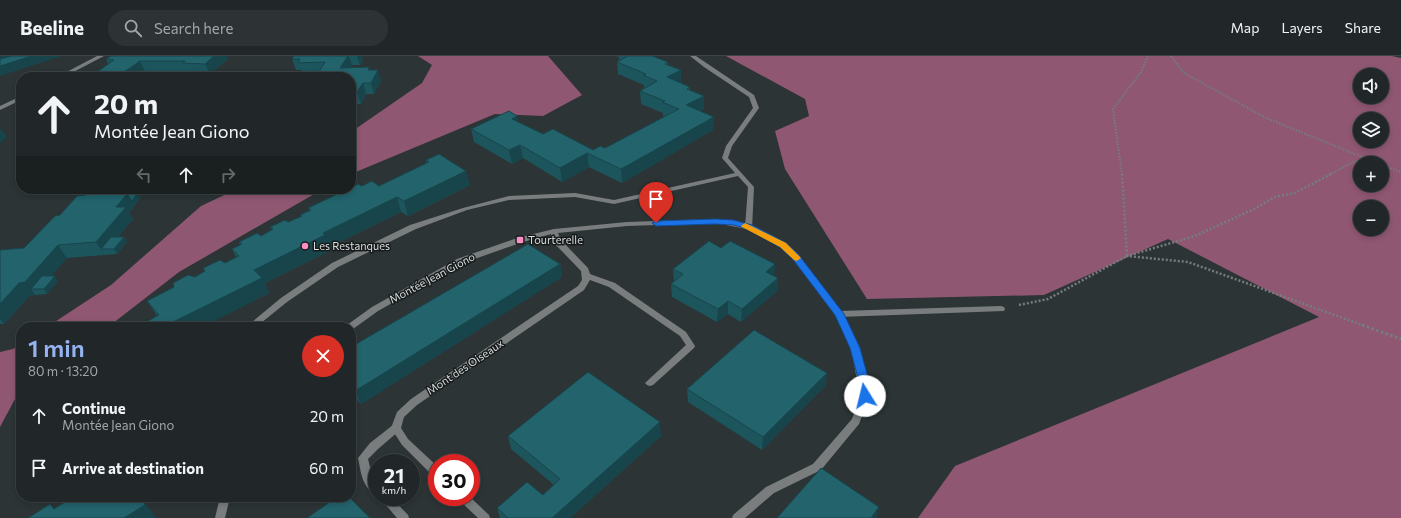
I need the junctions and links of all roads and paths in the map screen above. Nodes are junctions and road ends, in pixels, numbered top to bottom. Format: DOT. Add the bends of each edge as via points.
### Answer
graph roads {
  1 [pos="101,56"];
  2 [pos="693,56"];
  3 [pos="1148,56"];
  4 [pos="1171,56"];
  5 [pos="70,72"];
  6 [pos="16,100"];
  7 [pos="0,108"];
  8 [pos="1361,156"];
  9 [pos="1353,162"];
  10 [pos="1389,168"];
  11 [pos="1401,172"];
  12 [pos="739,174"];
  13 [pos="749,226"];
  14 [pos="554,232"];
  15 [pos="1127,256"];
  16 [pos="587,276"];
  17 [pos="1001,308"];
  18 [pos="839,314"];
  19 [pos="256,322"];
  20 [pos="356,323"];
  21 [pos="1401,339"];
  22 [pos="650,383"];
  23 [pos="396,428"];
  24 [pos="428,464"];
  25 [pos="368,481"];
  26 [pos="224,502"];
  27 [pos="393,506"];
  28 [pos="472,506"];
  29 [pos="220,518"];
  30 [pos="404,518"];
  31 [pos="485,518"];
  32 [pos="737,518"];
  1 -- 5 [label="street"];
  2 -- 12 [label="street" via="752,96 756,108 729,146 725,158"];
  3 -- 15 [label="path" via="1141,72 1113,108 1122,177"];
  4 -- 8 [label="path" via="1184,73 1266,118"];
  6 -- 7 [label="street"];
  9 -- 15 [label="path" via="1295,193 1275,197 1195,236"];
  10 -- 11 [label="path"];
  12 -- 13 [label="street" via="751,187"];
  12 -- 19 [label="street" via="614,202 575,195 508,198 465,209 413,227 335,265"];
  13 -- 14 [label="street, Montée Jean Giono" via="715,221 627,224"];
  13 -- 18 [label="street, Montée Jean Giono" via="783,245 795,256"];
  14 -- 16 [label="street" via="556,242 585,270"];
  14 -- 20 [label="street, Montée Jean Giono" via="520,240 460,261 398,295"];
  15 -- 17 [label="path" via="1048,299"];
  15 -- 21 [label="path" via="1188,262"];
  16 -- 22 [label="street" via="612,285 683,334 691,346"];
  16 -- 23 [label="street, Mont des Oiseaux" via="581,288 414,402 400,415"];
  17 -- 18 [label="street"];
  18 -- 32 [label="street" via="855,348 862,374 865,396 856,421 817,467 770,490"];
  23 -- 24 [label="street" via="405,442"];
  23 -- 25 [label="street" via="363,458"];
  26 -- 29 [label="street"];
  27 -- 30 [label="street"];
  28 -- 31 [label="street"];
}
